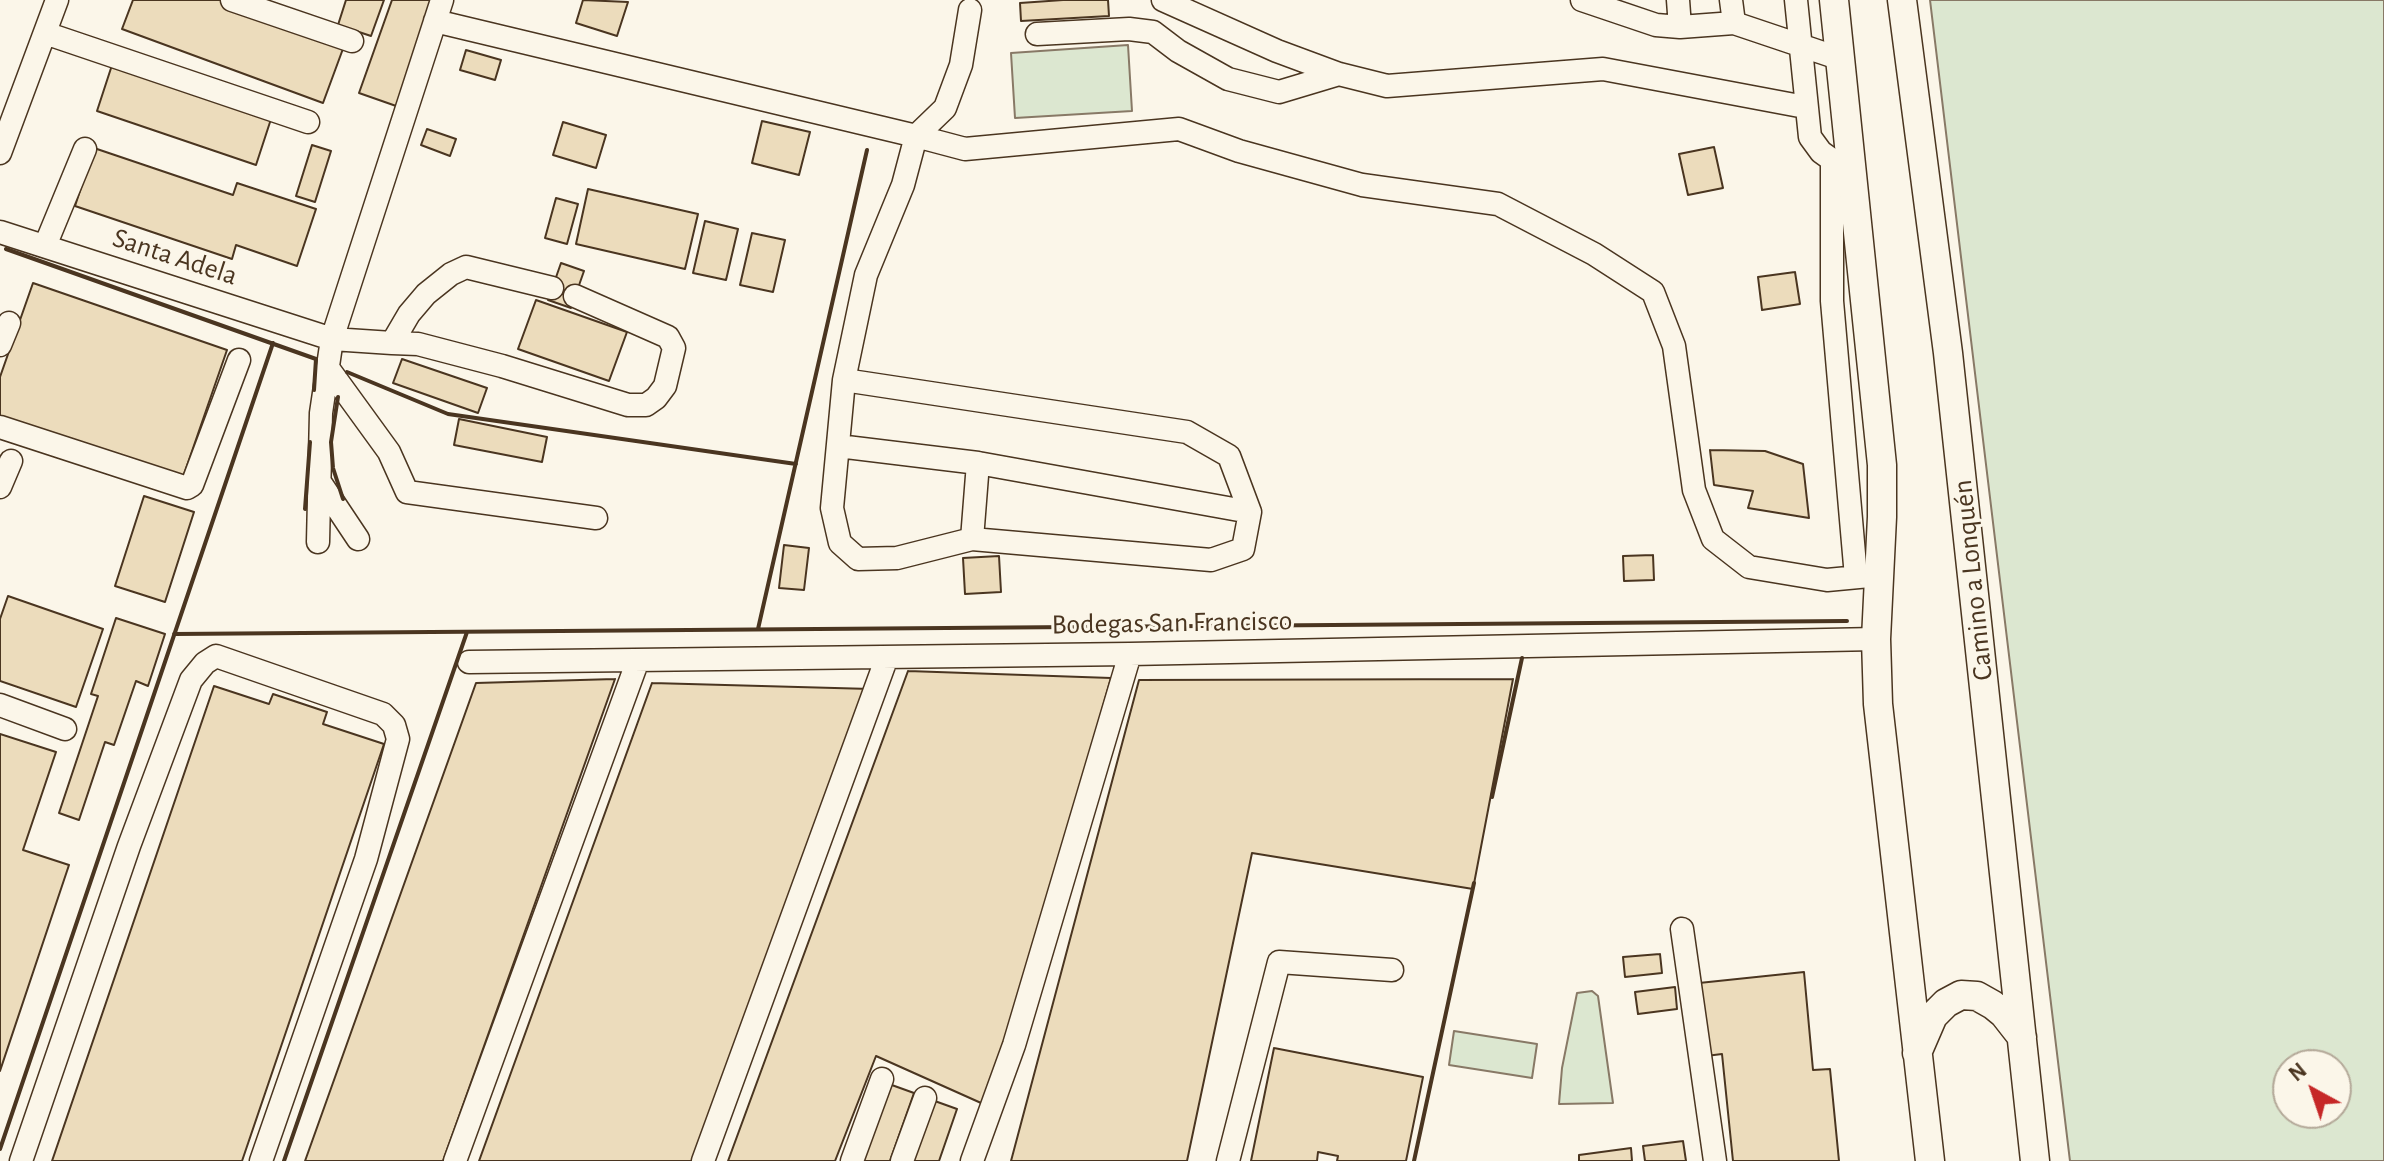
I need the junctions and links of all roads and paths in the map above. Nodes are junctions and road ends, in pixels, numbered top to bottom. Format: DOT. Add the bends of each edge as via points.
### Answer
graph roads {
  1 [pos="57,0"];
  2 [pos="232,0"];
  3 [pos="1163,0"];
  4 [pos="1582,0"];
  5 [pos="1678,0"];
  6 [pos="1731,0"];
  7 [pos="1796,0"];
  8 [pos="1834,0"];
  9 [pos="1902,0"];
  10 [pos="970,10"];
  11 [pos="438,11"];
  12 [pos="1734,23"];
  13 [pos="1680,27"];
  14 [pos="45,33"];
  15 [pos="1037,34"];
  16 [pos="352,41"];
  17 [pos="1800,46"];
  18 [pos="1841,59"];
  19 [pos="1339,74"];
  20 [pos="1805,107"];
  21 [pos="308,122"];
  22 [pos="916,136"];
  23 [pos="85,149"];
  24 [pos="0,153"];
  25 [pos="1842,167"];
  26 [pos="0,232"];
  27 [pos="45,246"];
  28 [pos="552,288"];
  29 [pos="575,296"];
  30 [pos="9,323"];
  31 [pos="332,339"];
  32 [pos="392,343"];
  33 [pos="0,345"];
  34 [pos="239,360"];
  35 [pos="328,368"];
  36 [pos="844,380"];
  37 [pos="0,427"];
  38 [pos="838,446"];
  39 [pos="11,461"];
  40 [pos="978,463"];
  41 [pos="320,482"];
  42 [pos="0,487"];
  43 [pos="1250,512"];
  44 [pos="596,518"];
  45 [pos="358,539"];
  46 [pos="972,539"];
  47 [pos="318,542"];
  48 [pos="1868,576"];
  49 [pos="1876,639"];
  50 [pos="1130,654"];
  51 [pos="887,657"];
  52 [pos="638,660"];
  53 [pos="469,662"];
  54 [pos="0,705"];
  55 [pos="65,729"];
  56 [pos="1682,929"];
  57 [pos="1392,970"];
  58 [pos="2022,1037"];
  59 [pos="1917,1053"];
  60 [pos="882,1079"];
  61 [pos="925,1098"];
  62 [pos="21,1161"];
  63 [pos="261,1161"];
  64 [pos="455,1161"];
  65 [pos="703,1161"];
  66 [pos="852,1161"];
  67 [pos="902,1161"];
  68 [pos="972,1161"];
  69 [pos="1228,1161"];
  70 [pos="1715,1161"];
  71 [pos="1930,1161"];
  72 [pos="2035,1161"];
  1 -- 14 [label="street"];
  2 -- 16 [label="street"];
  3 -- 19 [label="street"];
  4 -- 13 [label="street" via="1656,25"];
  5 -- 13 [label="street"];
  6 -- 12 [label="street"];
  7 -- 17 [label="street"];
  8 -- 18 [label="main road"];
  9 -- 58 [label="main road, Camino a Lonquén" via="1951,384"];
  10 -- 22 [label="street" via="961,65 945,108"];
  11 -- 22 [label="street"];
  11 -- 31 [label="street"];
  12 -- 13 [label="street"];
  12 -- 17 [label="street"];
  14 -- 21 [label="street"];
  14 -- 24 [label="street"];
  15 -- 19 [label="street" via="1153,32 1228,79 1279,92"];
  17 -- 18 [label="street"];
  17 -- 20 [label="street"];
  18 -- 25 [label="main road"];
  19 -- 20 [label="street" via="1387,86 1603,69"];
  20 -- 25 [label="street" via="1810,137"];
  22 -- 36 [label="street" via="903,185 866,275"];
  22 -- 48 [label="street" via="965,149 1179,129 1362,185 1498,204 1653,292 1674,346 1694,490 1713,539 1749,567 1827,580"];
  23 -- 27 [label="street"];
  25 -- 48 [label="main road" via="1882,465"];
  26 -- 27 [label="street, Santa Adela"];
  27 -- 31 [label="street, Santa Adela"];
  28 -- 32 [label="street" via="466,267 426,294"];
  29 -- 32 [label="street, Santa Adela" via="668,337 674,348 665,386 656,398 646,405 628,405 502,366 418,344"];
  30 -- 33 [label="street"];
  31 -- 32 [label="street, Santa Adela"];
  31 -- 35 [label="street"];
  34 -- 37 [label="street" via="187,488"];
  35 -- 41 [label="street"];
  35 -- 44 [label="street" via="389,452 407,492"];
  36 -- 38 [label="street"];
  36 -- 43 [label="street" via="1187,432 1229,456"];
  38 -- 40 [label="street"];
  38 -- 46 [label="street" via="832,508 840,543 858,559 897,558"];
  39 -- 42 [label="street"];
  40 -- 43 [label="street"];
  40 -- 46 [label="street"];
  41 -- 45 [label="street"];
  41 -- 47 [label="street"];
  43 -- 46 [label="street" via="1243,549 1211,560"];
  48 -- 49 [label="main road"];
  49 -- 50 [label="street, Bodegas San Francisco"];
  49 -- 59 [label="main road" via="1878,704"];
  50 -- 51 [label="street, Bodegas San Francisco"];
  50 -- 68 [label="street" via="1014,1045"];
  51 -- 52 [label="street, Bodegas San Francisco"];
  51 -- 65 [label="street"];
  52 -- 53 [label="street, Bodegas San Francisco"];
  52 -- 64 [label="street"];
  54 -- 55 [label="street"];
  56 -- 70 [label="street"];
  57 -- 69 [label="street" via="1279,962"];
  58 -- 59 [label="main road" via="1993,1005 1961,995 1933,1016"];
  58 -- 72 [label="main road, Camino a Lonquén"];
  59 -- 71 [label="main road"];
  60 -- 66 [label="street"];
  61 -- 67 [label="street"];
  62 -- 63 [label="street" via="191,680 216,656 383,714 398,739 366,859"];
}
